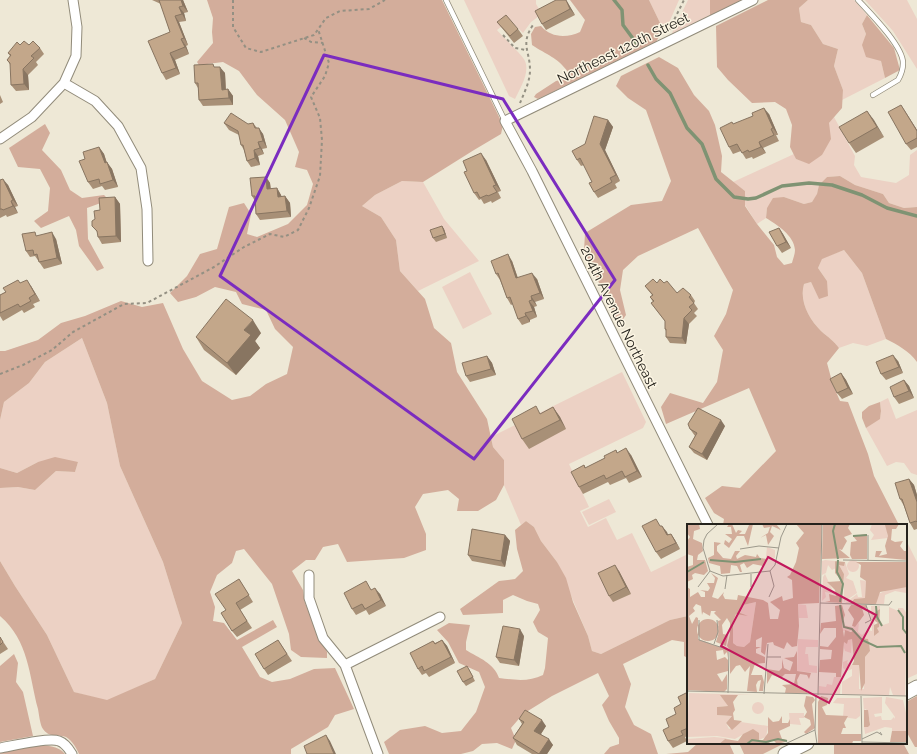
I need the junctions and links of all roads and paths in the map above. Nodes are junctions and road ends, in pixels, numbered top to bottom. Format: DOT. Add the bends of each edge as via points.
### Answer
graph roads {
  1 [pos="73,0"];
  2 [pos="233,0"];
  3 [pos="385,0"];
  4 [pos="446,0"];
  5 [pos="684,0"];
  6 [pos="753,0"];
  7 [pos="858,0"];
  8 [pos="532,25"];
  9 [pos="318,29"];
  10 [pos="503,35"];
  11 [pos="304,38"];
  12 [pos="323,43"];
  13 [pos="661,45"];
  14 [pos="527,50"];
  15 [pos="64,83"];
  16 [pos="873,95"];
  17 [pos="519,105"];
  18 [pos="505,121"];
  19 [pos="0,139"];
  20 [pos="148,261"];
  21 [pos="0,374"];
  22 [pos="708,524"];
  23 [pos="309,575"];
  24 [pos="440,617"];
  25 [pos="345,665"];
  26 [pos="917,687"];
  27 [pos="907,692"];
  28 [pos="805,744"];
  29 [pos="807,744"];
  30 [pos="0,748"];
  31 [pos="72,754"];
  32 [pos="378,754"];
  33 [pos="785,754"];
  34 [pos="812,754"];
  1 -- 15 [label="street" via="77,27 76,56"];
  2 -- 11 [label="path" via="233,26 246,48 261,52"];
  3 -- 9 [label="path" via="369,9 340,11 326,18"];
  4 -- 18 [label="lane"];
  5 -- 13 [label="path"];
  6 -- 13 [label="street, Northeast 120th Street"];
  7 -- 16 [label="lane" via="888,33 903,57 898,80"];
  8 -- 14 [label="path" via="527,33"];
  9 -- 11 [label="path" via="314,34"];
  9 -- 12 [label="path"];
  10 -- 14 [label="path" via="515,48"];
  11 -- 12 [label="path" via="311,42"];
  12 -- 21 [label="path" via="329,63 311,97 320,118 320,176 298,230 284,237 270,234 147,303 124,304 73,332 52,350"];
  13 -- 18 [label="street, Northeast 120th Street"];
  14 -- 17 [label="path" via="530,71 528,84"];
  15 -- 19 [label="street" via="32,117"];
  15 -- 20 [label="street" via="95,101 118,126 141,168 147,209"];
  18 -- 22 [label="street, 204th Avenue Northeast"];
  23 -- 25 [label="street" via="309,598 323,638"];
  24 -- 25 [label="street"];
  25 -- 32 [label="street"];
  26 -- 27 [label="street"];
  28 -- 33 [label="street"];
  29 -- 34 [label="street"];
  30 -- 31 [label="street" via="49,740 59,741"];
}
